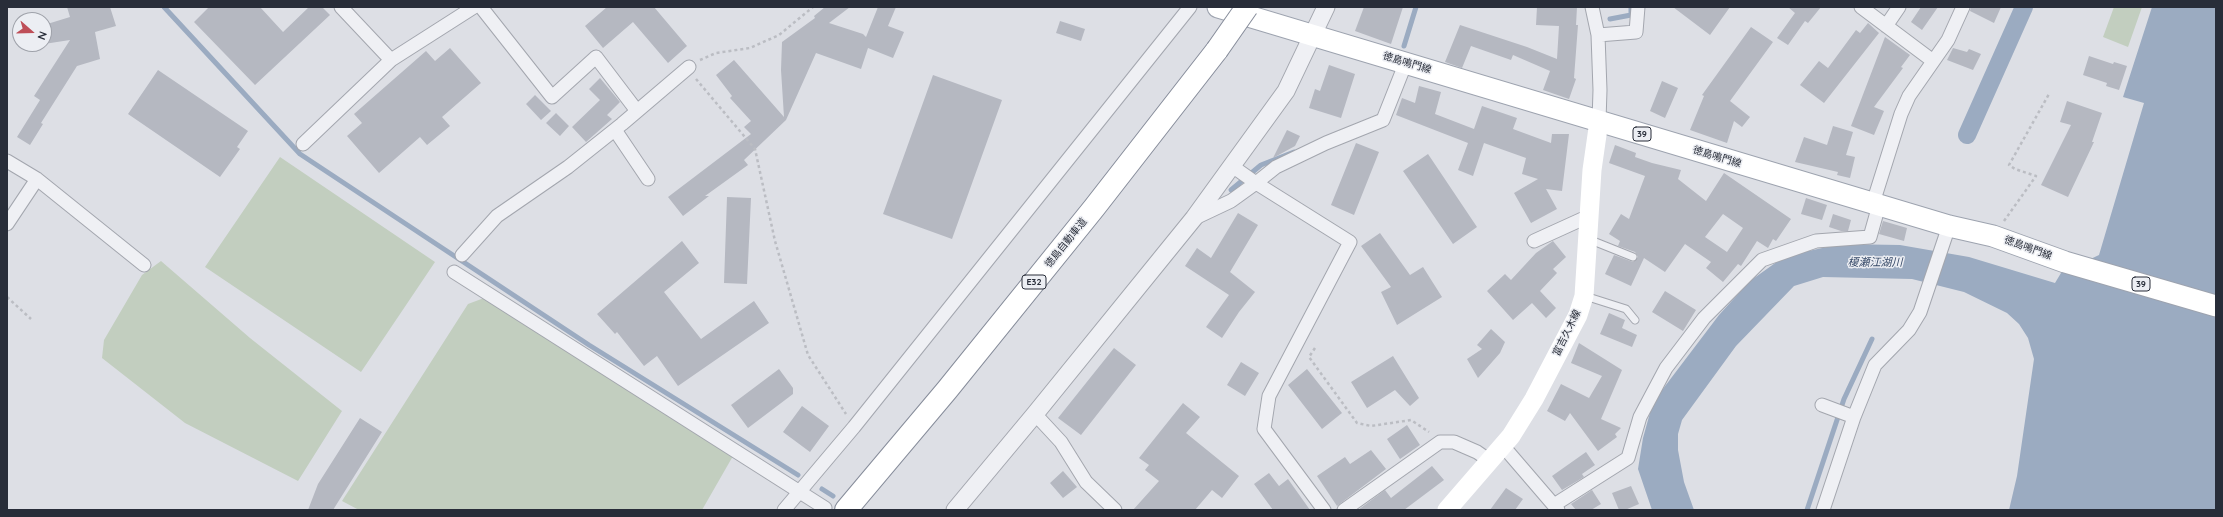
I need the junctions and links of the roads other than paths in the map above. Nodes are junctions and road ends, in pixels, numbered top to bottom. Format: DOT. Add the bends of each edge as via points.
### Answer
graph roads {
  1 [pos="341,7"];
  2 [pos="474,7"];
  3 [pos="481,7"];
  4 [pos="1190,7"];
  5 [pos="1218,7"];
  6 [pos="1247,7"];
  7 [pos="1326,7"];
  8 [pos="1592,7"];
  9 [pos="1638,7"];
  10 [pos="1861,7"];
  11 [pos="1899,7"];
  12 [pos="1963,7"];
  13 [pos="1886,26"];
  14 [pos="1312,35"];
  15 [pos="1598,35"];
  16 [pos="391,60"];
  17 [pos="1933,61"];
  18 [pos="1406,62"];
  19 [pos="689,67"];
  20 [pos="637,111"];
  21 [pos="1598,121"];
  22 [pos="615,130"];
  23 [pos="303,144"];
  24 [pos="7,160"];
  25 [pos="1246,176"];
  26 [pos="37,179"];
  27 [pos="648,179"];
  28 [pos="1876,204"];
  29 [pos="1589,216"];
  30 [pos="1194,218"];
  31 [pos="7,224"];
  32 [pos="1946,234"];
  33 [pos="1588,239"];
  34 [pos="1534,241"];
  35 [pos="462,255"];
  36 [pos="1633,257"];
  37 [pos="144,265"];
  38 [pos="454,272"];
  39 [pos="1584,296"];
  40 [pos="2216,306"];
  41 [pos="1635,320"];
  42 [pos="1827,407"];
  43 [pos="1035,414"];
  44 [pos="1850,415"];
  45 [pos="1503,446"];
  46 [pos="1490,460"];
  47 [pos="800,492"];
  48 [pos="1556,508"];
  49 [pos="835,509"];
  50 [pos="784,510"];
  51 [pos="955,510"];
  52 [pos="1115,510"];
  53 [pos="1324,510"];
  54 [pos="1344,510"];
  55 [pos="1447,510"];
  56 [pos="1823,510"];
  1 -- 16 [label="street"];
  2 -- 16 [label="street"];
  3 -- 20 [label="street" via="552,97 596,57"];
  4 -- 47 [label="street"];
  5 -- 14 [label="main road, 徳島鳴門線 / 39"];
  6 -- 49 [label="highway, 徳島自動車道 / E32, bridge" via="1217,50 1089,214 947,390"];
  7 -- 14 [label="street"];
  8 -- 15 [label="street"];
  9 -- 15 [label="street" via="1636,32"];
  10 -- 13 [label="street"];
  11 -- 13 [label="street"];
  12 -- 17 [label="street" via="1948,40"];
  13 -- 17 [label="street"];
  14 -- 18 [label="main road, 徳島鳴門線 / 39"];
  14 -- 25 [label="street"];
  15 -- 21 [label="street"];
  16 -- 23 [label="street"];
  17 -- 28 [label="street" via="1909,96 1901,114"];
  18 -- 21 [label="main road, 徳島鳴門線 / 39"];
  18 -- 25 [label="street" via="1383,120 1276,167"];
  19 -- 20 [label="street"];
  20 -- 22 [label="street"];
  21 -- 28 [label="main road, 徳島鳴門線 / 39"];
  21 -- 29 [label="main road, 富吉久木線"];
  22 -- 27 [label="street"];
  22 -- 35 [label="street" via="568,167 497,216"];
  24 -- 26 [label="street"];
  25 -- 30 [label="street"];
  25 -- 30 [label="street" via="1231,200"];
  25 -- 53 [label="street" via="1350,242 1269,396 1264,429"];
  26 -- 31 [label="street"];
  26 -- 37 [label="street"];
  28 -- 32 [label="main road, 徳島鳴門線 / 39"];
  28 -- 48 [label="street" via="1870,237 1816,241 1762,260 1704,318 1666,368 1640,417 1628,458"];
  29 -- 33 [label="main road, 富吉久木線"];
  29 -- 34 [label="street"];
  30 -- 43 [label="street"];
  32 -- 40 [label="main road, 徳島鳴門線 / 39" via="1993,236 2065,262"];
  32 -- 44 [label="street" via="1920,312 1909,330 1875,365"];
  33 -- 36 [label="lane"];
  33 -- 39 [label="main road, 富吉久木線"];
  38 -- 47 [label="street"];
  39 -- 41 [label="lane" via="1626,309"];
  39 -- 45 [label="main road, 富吉久木線" via="1578,315 1534,399"];
  42 -- 44 [label="street"];
  43 -- 51 [label="street"];
  43 -- 52 [label="street" via="1061,442 1086,482"];
  44 -- 56 [label="street"];
  45 -- 46 [label="main road, 富吉久木線"];
  45 -- 48 [label="street"];
  46 -- 54 [label="street" via="1454,442 1440,442"];
  46 -- 55 [label="main road, 富吉久木線"];
  47 -- 49 [label="street"];
  47 -- 50 [label="street"];
}
